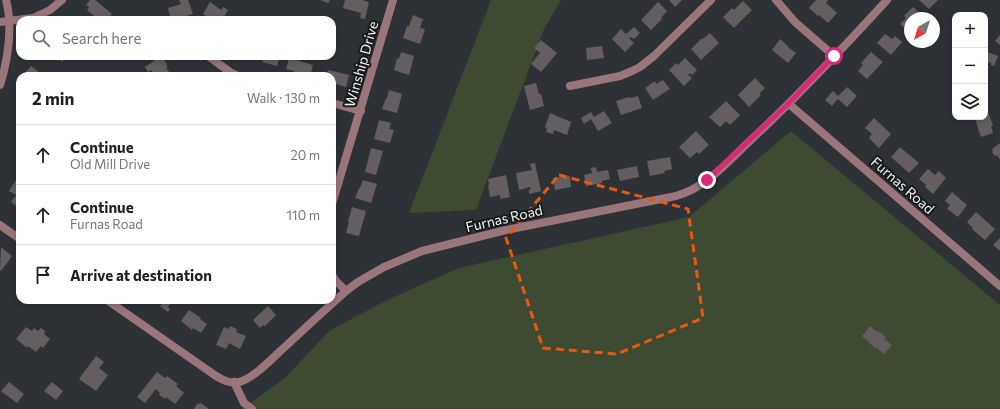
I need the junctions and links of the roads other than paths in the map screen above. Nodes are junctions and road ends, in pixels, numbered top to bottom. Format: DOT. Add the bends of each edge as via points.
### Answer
graph roads {
  1 [pos="6,0"];
  2 [pos="62,0"];
  3 [pos="393,0"];
  4 [pos="711,0"];
  5 [pos="776,0"];
  6 [pos="887,0"];
  7 [pos="37,16"];
  8 [pos="16,20"];
  9 [pos="4,22"];
  10 [pos="834,56"];
  11 [pos="214,60"];
  12 [pos="230,72"];
  13 [pos="0,85"];
  14 [pos="570,86"];
  15 [pos="336,104"];
  16 [pos="788,104"];
  17 [pos="361,112"];
  18 [pos="336,191"];
  19 [pos="0,225"];
  20 [pos="16,236"];
  21 [pos="336,281"];
  22 [pos="1000,286"];
  23 [pos="346,291"];
  24 [pos="336,300"];
  25 [pos="113,304"];
  26 [pos="332,304"];
  27 [pos="234,382"];
  28 [pos="252,409"];
  1 -- 9 [label="street" via="8,8"];
  2 -- 7 [label="street"];
  3 -- 17 [label="street, Winship Drive"];
  4 -- 14 [label="street" via="640,67 620,76"];
  5 -- 10 [label="street" via="795,22"];
  6 -- 10 [label="street, Furnas Road"];
  8 -- 9 [label="street"];
  9 -- 13 [label="street" via="9,37"];
  10 -- 16 [label="street, Furnas Road"];
  11 -- 12 [label="street"];
  15 -- 17 [label="street"];
  16 -- 22 [label="street, Furnas Road"];
  16 -- 23 [label="street, Furnas Road" via="714,174 685,193 506,230 422,251 378,270"];
  17 -- 18 [label="street, Winship Drive"];
  19 -- 20 [label="street"];
  21 -- 23 [label="street"];
  23 -- 24 [label="street, Furnas Road"];
  25 -- 27 [label="street" via="216,376"];
  26 -- 27 [label="street, Furnas Road" via="256,372 248,378"];
  27 -- 28 [label="street" via="244,403"];
}
